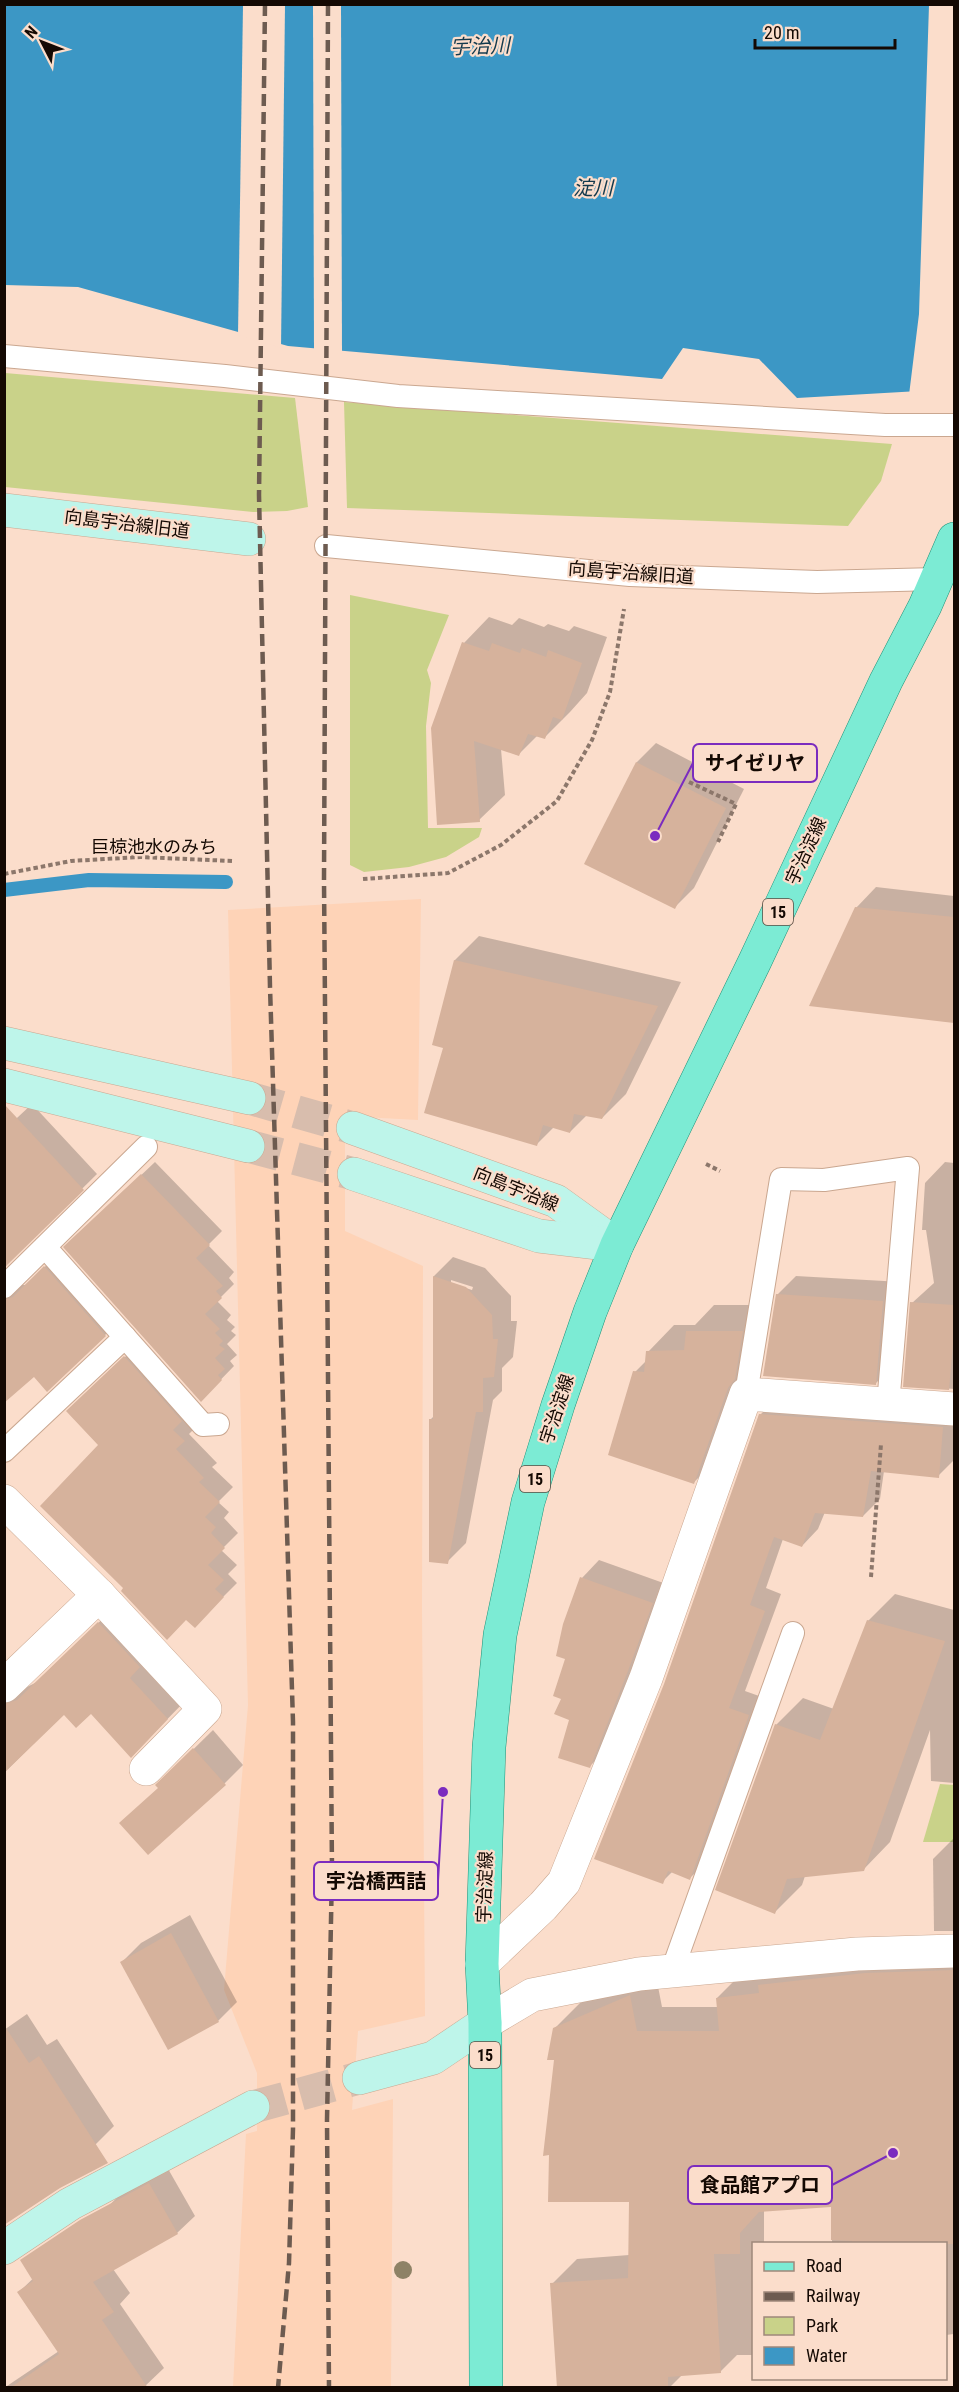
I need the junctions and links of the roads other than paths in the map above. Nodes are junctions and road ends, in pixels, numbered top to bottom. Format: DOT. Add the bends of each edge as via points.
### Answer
graph roads {
  1 [pos="4,356"];
  2 [pos="954,425"];
  3 [pos="4,510"];
  4 [pos="249,538"];
  5 [pos="954,539"];
  6 [pos="326,546"];
  7 [pos="946,580"];
  8 [pos="4,1043"];
  9 [pos="4,1085"];
  10 [pos="249,1098"];
  11 [pos="353,1128"];
  12 [pos="248,1146"];
  13 [pos="146,1147"];
  14 [pos="354,1174"];
  15 [pos="617,1245"];
  16 [pos="45,1247"];
  17 [pos="4,1287"];
  18 [pos="125,1337"];
  19 [pos="746,1394"];
  20 [pos="888,1405"];
  21 [pos="954,1409"];
  22 [pos="218,1424"];
  23 [pos="4,1451"];
  24 [pos="4,1501"];
  25 [pos="99,1595"];
  26 [pos="793,1633"];
  27 [pos="4,1686"];
  28 [pos="146,1769"];
  29 [pos="954,1951"];
  30 [pos="482,1964"];
  31 [pos="672,1971"];
  32 [pos="485,2023"];
  33 [pos="359,2078"];
  34 [pos="253,2107"];
  35 [pos="4,2248"];
  36 [pos="486,2388"];
  1 -- 2 [label="lane" via="398,396 885,425"];
  3 -- 4 [label="main road, 向島宇治線旧道"];
  5 -- 7 [label="main road, 宇治淀線"];
  6 -- 7 [label="lane, 向島宇治線旧道" via="630,575 817,582"];
  7 -- 15 [label="main road, 宇治淀線 / 15" via="886,681"];
  8 -- 10 [label="main road"];
  9 -- 12 [label="main road"];
  11 -- 15 [label="main road, 向島宇治線" via="556,1201"];
  13 -- 16 [label="lane"];
  14 -- 15 [label="main road, 向島宇治線" via="539,1236"];
  15 -- 30 [label="main road, 宇治淀線 / 15" via="586,1322 528,1502 500,1635 489,1747"];
  16 -- 17 [label="lane"];
  16 -- 18 [label="lane"];
  18 -- 22 [label="lane" via="203,1425"];
  18 -- 23 [label="lane"];
  19 -- 20 [label="street"];
  19 -- 20 [label="lane" via="781,1179 824,1180 908,1168"];
  19 -- 30 [label="street" via="646,1678 564,1882"];
  20 -- 21 [label="street"];
  24 -- 25 [label="street"];
  25 -- 27 [label="street"];
  25 -- 28 [label="street" via="205,1709"];
  26 -- 31 [label="lane"];
  29 -- 31 [label="street" via="858,1954"];
  30 -- 32 [label="main road, 宇治淀線 / 15"];
  31 -- 32 [label="street" via="532,1995"];
  32 -- 33 [label="main road" via="433,2058"];
  32 -- 36 [label="main road, 宇治淀線 / 15"];
  34 -- 35 [label="main road" via="70,2204"];
}
